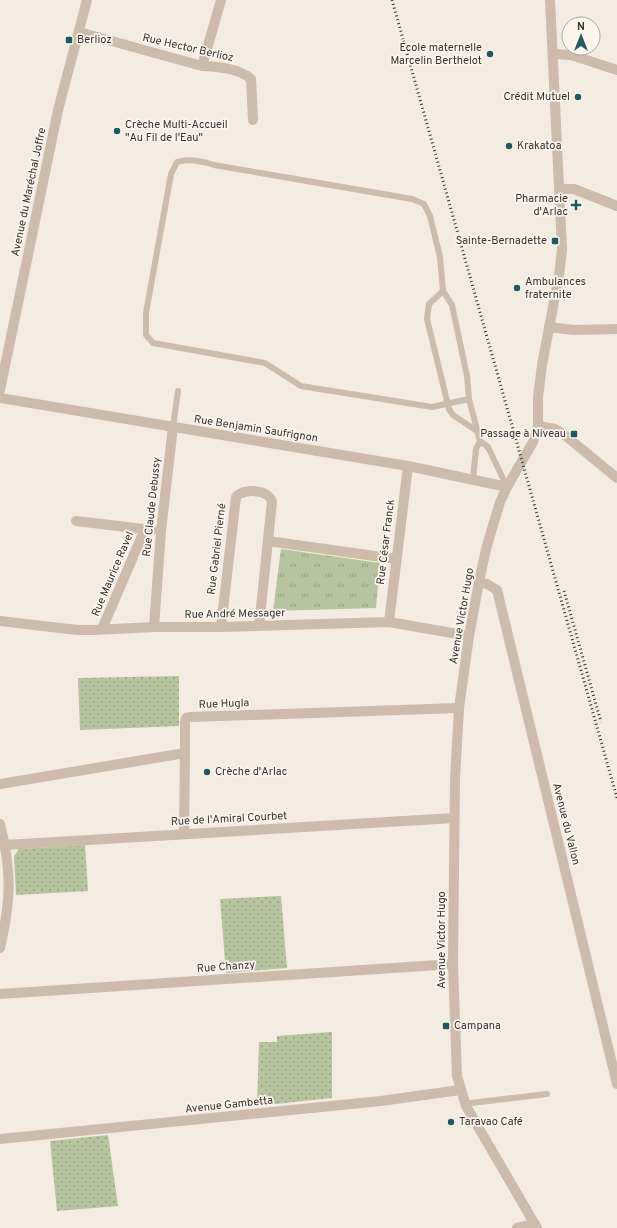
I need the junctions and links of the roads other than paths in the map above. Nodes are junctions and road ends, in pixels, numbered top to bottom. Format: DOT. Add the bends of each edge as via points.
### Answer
graph roads {
  1 [pos="87,0"];
  2 [pos="221,0"];
  3 [pos="550,0"];
  4 [pos="79,32"];
  5 [pos="554,54"];
  6 [pos="202,66"];
  7 [pos="617,70"];
  8 [pos="253,120"];
  9 [pos="560,190"];
  10 [pos="617,206"];
  11 [pos="443,291"];
  12 [pos="549,327"];
  13 [pos="617,329"];
  14 [pos="0,390"];
  15 [pos="178,391"];
  16 [pos="0,398"];
  17 [pos="469,399"];
  18 [pos="447,404"];
  19 [pos="538,426"];
  20 [pos="173,428"];
  21 [pos="477,431"];
  22 [pos="480,441"];
  23 [pos="408,466"];
  24 [pos="617,478"];
  25 [pos="473,479"];
  26 [pos="507,487"];
  27 [pos="76,521"];
  28 [pos="145,529"];
  29 [pos="161,531"];
  30 [pos="268,541"];
  31 [pos="396,559"];
  32 [pos="479,582"];
  33 [pos="0,621"];
  34 [pos="389,622"];
  35 [pos="259,626"];
  36 [pos="154,627"];
  37 [pos="221,627"];
  38 [pos="102,629"];
  39 [pos="469,636"];
  40 [pos="460,708"];
  41 [pos="185,753"];
  42 [pos="0,784"];
  43 [pos="454,818"];
  44 [pos="0,824"];
  45 [pos="184,834"];
  46 [pos="5,845"];
  47 [pos="0,948"];
  48 [pos="453,964"];
  49 [pos="0,994"];
  50 [pos="617,1084"];
  51 [pos="460,1090"];
  52 [pos="547,1094"];
  53 [pos="466,1106"];
  54 [pos="0,1139"];
  55 [pos="536,1226"];
  56 [pos="517,1228"];
  1 -- 4 [label="street, Avenue du Maréchal Joffre"];
  2 -- 6 [label="street"];
  3 -- 5 [label="street, Avenue Victor Hugo"];
  4 -- 6 [label="street, Rue Hector Berlioz"];
  4 -- 14 [label="street, Avenue du Maréchal Joffre" via="58,110"];
  5 -- 7 [label="street" via="571,55"];
  5 -- 9 [label="street, Avenue Victor Hugo"];
  6 -- 8 [label="street, Rue Hector Berlioz" via="245,74 251,80"];
  9 -- 10 [label="street" via="574,189"];
  9 -- 12 [label="street, Avenue Victor Hugo" via="562,249"];
  11 -- 17 [label="lane" via="452,305 467,376"];
  11 -- 18 [label="lane" via="429,304 427,319"];
  11 -- 18 [label="lane" via="440,257 430,216 420,201 183,160 177,162 170,174 145,328 146,335 152,343 265,362 301,386 432,407"];
  12 -- 13 [label="street" via="573,330"];
  12 -- 19 [label="street, Avenue Victor Hugo" via="540,381"];
  15 -- 20 [label="lane, Rue Claude Debussy"];
  16 -- 20 [label="street, Rue Benjamin Saufrignon"];
  17 -- 18 [label="lane"];
  17 -- 21 [label="lane"];
  18 -- 21 [label="lane" via="453,415"];
  19 -- 24 [label="street" via="562,433"];
  19 -- 26 [label="street, Avenue Victor Hugo" via="533,442"];
  20 -- 23 [label="street, Rue Benjamin Saufrignon"];
  20 -- 29 [label="street, Rue Claude Debussy"];
  21 -- 22 [label="lane"];
  22 -- 25 [label="lane" via="476,449"];
  22 -- 26 [label="lane" via="488,447"];
  23 -- 25 [label="street, Rue Benjamin Saufrignon"];
  23 -- 31 [label="street, Rue César Franck"];
  25 -- 26 [label="street, Rue Benjamin Saufrignon"];
  26 -- 32 [label="street, Avenue Victor Hugo" via="486,549"];
  27 -- 28 [label="street, Rue Maurice Ravel"];
  28 -- 29 [label="street, Rue Maurice Ravel"];
  28 -- 38 [label="street, Rue Maurice Ravel"];
  29 -- 36 [label="street, Rue Claude Debussy"];
  30 -- 31 [label="street"];
  30 -- 35 [label="street, Rue Gabriel Pierné"];
  30 -- 37 [label="street, Rue Gabriel Pierné" via="271,497 267,494 245,491 239,493 236,497"];
  31 -- 34 [label="street, Rue César Franck"];
  32 -- 39 [label="street, Avenue Victor Hugo"];
  32 -- 50 [label="street, Avenue du Vallon" via="497,590"];
  33 -- 38 [label="street, Rue André Messager" via="77,630"];
  34 -- 35 [label="street, Rue André Messager"];
  34 -- 39 [label="street, Rue André Messager"];
  35 -- 37 [label="street, Rue André Messager"];
  36 -- 37 [label="street, Rue André Messager"];
  36 -- 38 [label="street, Rue André Messager"];
  39 -- 40 [label="street, Avenue Victor Hugo"];
  40 -- 41 [label="street, Rue Hugla" via="191,717 186,718 185,722"];
  40 -- 43 [label="street, Avenue Victor Hugo"];
  41 -- 42 [label="street"];
  41 -- 45 [label="street"];
  43 -- 45 [label="street, Rue de l'Amiral Courbet"];
  43 -- 48 [label="street, Avenue Victor Hugo"];
  44 -- 46 [label="street"];
  45 -- 46 [label="street, Rue de l'Amiral Courbet"];
  46 -- 47 [label="street" via="9,899"];
  48 -- 49 [label="street, Rue Chanzy"];
  48 -- 51 [label="street, Avenue Victor Hugo" via="455,1051"];
  51 -- 53 [label="street, Avenue Victor Hugo"];
  51 -- 54 [label="street, Avenue Gambetta" via="381,1101"];
  52 -- 53 [label="lane" via="471,1103"];
  53 -- 55 [label="street, Avenue Victor Hugo"];
  55 -- 56 [label="street"];
}
